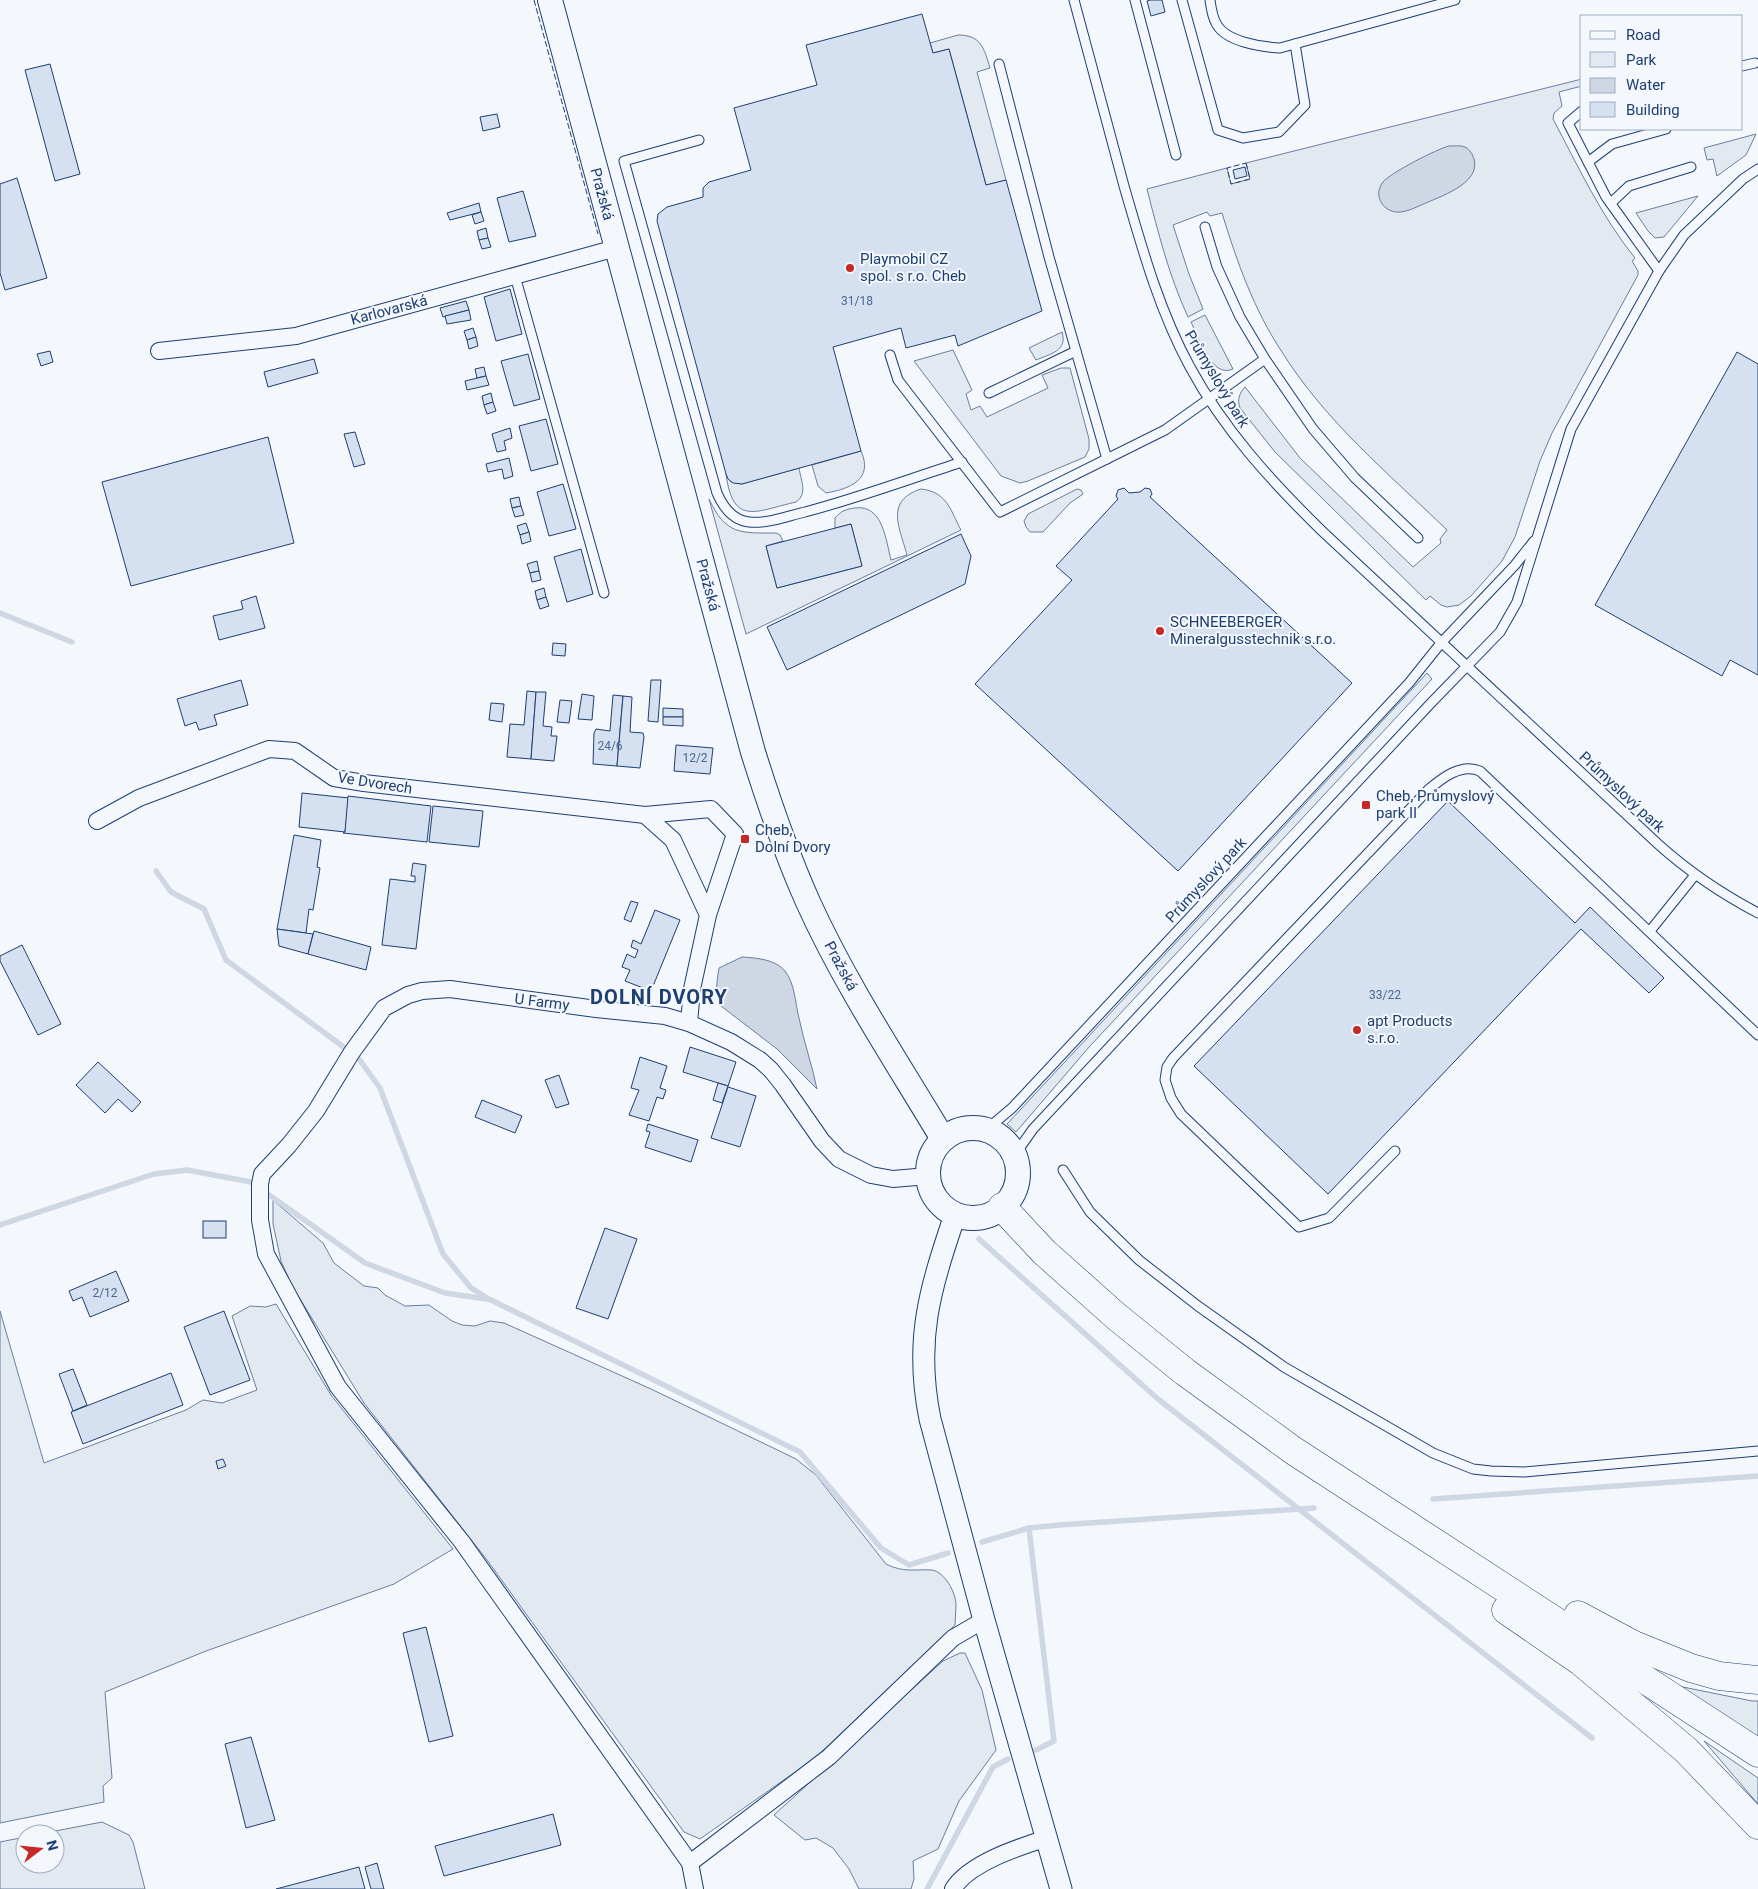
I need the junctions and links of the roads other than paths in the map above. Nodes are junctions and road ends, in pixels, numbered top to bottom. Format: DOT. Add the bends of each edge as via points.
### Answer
graph roads {
  1 [pos="550,0"];
  2 [pos="1074,0"];
  3 [pos="1135,0"];
  4 [pos="1182,0"];
  5 [pos="1210,0"];
  6 [pos="1455,0"];
  7 [pos="1295,44"];
  8 [pos="1755,63"];
  9 [pos="1000,64"];
  10 [pos="1743,66"];
  11 [pos="1580,113"];
  12 [pos="1662,130"];
  13 [pos="699,140"];
  14 [pos="1176,155"];
  15 [pos="1588,162"];
  16 [pos="1691,167"];
  17 [pos="1758,169"];
  18 [pos="1611,203"];
  19 [pos="1205,227"];
  20 [pos="616,248"];
  21 [pos="1659,271"];
  22 [pos="514,276"];
  23 [pos="158,351"];
  24 [pos="1076,351"];
  25 [pos="890,355"];
  26 [pos="1265,359"];
  27 [pos="989,393"];
  28 [pos="1209,398"];
  29 [pos="1107,459"];
  30 [pos="962,462"];
  31 [pos="1538,536"];
  32 [pos="1418,538"];
  33 [pos="604,593"];
  34 [pos="1442,643"];
  35 [pos="1467,666"];
  36 [pos="645,816"];
  37 [pos="97,821"];
  38 [pos="1695,875"];
  39 [pos="1758,913"];
  40 [pos="708,915"];
  41 [pos="1650,931"];
  42 [pos="689,1023"];
  43 [pos="1758,1035"];
  44 [pos="986,1130"];
  45 [pos="943,1139"];
  46 [pos="1395,1150"];
  47 [pos="1014,1156"];
  48 [pos="1063,1170"];
  49 [pos="928,1176"];
  50 [pos="1002,1207"];
  51 [pos="955,1214"];
  52 [pos="1758,1452"];
  53 [pos="1393,1514"];
  54 [pos="984,1620"];
  55 [pos="1758,1680"];
  56 [pos="1758,1753"];
  57 [pos="1758,1825"];
  58 [pos="1047,1838"];
  59 [pos="690,1862"];
  60 [pos="695,1889"];
  61 [pos="953,1889"];
  62 [pos="1061,1889"];
  1 -- 20 [label="main road, Pražská"];
  2 -- 28 [label="lane, Průmyslový park" via="1144,258 1171,329"];
  3 -- 14 [label="lane"];
  4 -- 7 [label="lane" via="1218,130 1243,138 1279,132 1306,105"];
  5 -- 7 [label="lane" via="1216,25 1234,39 1265,47"];
  6 -- 7 [label="lane"];
  8 -- 10 [label="lane"];
  9 -- 24 [label="lane"];
  11 -- 15 [label="lane" via="1568,123"];
  12 -- 15 [label="lane" via="1612,144"];
  13 -- 30 [label="lane" via="624,161 722,506 737,519 768,521 835,504"];
  15 -- 18 [label="lane"];
  16 -- 18 [label="lane" via="1629,186"];
  17 -- 21 [label="lane" via="1684,235"];
  18 -- 21 [label="lane"];
  19 -- 26 [label="lane" via="1217,267 1240,317"];
  20 -- 22 [label="street, Karlovarská"];
  20 -- 45 [label="main road, Pražská" via="753,752 770,804 808,902 834,954"];
  21 -- 31 [label="lane" via="1571,429"];
  22 -- 23 [label="street, Karlovarská" via="296,336"];
  22 -- 33 [label="lane"];
  24 -- 27 [label="lane"];
  24 -- 29 [label="lane"];
  25 -- 30 [label="lane" via="898,380"];
  26 -- 28 [label="lane"];
  26 -- 32 [label="lane" via="1312,429 1355,478"];
  28 -- 29 [label="lane" via="1165,430"];
  28 -- 34 [label="lane, Průmyslový park" via="1235,436 1283,492"];
  29 -- 30 [label="lane" via="1000,512"];
  31 -- 34 [label="lane"];
  31 -- 35 [label="lane" via="1517,602 1500,632"];
  34 -- 35 [label="lane, Průmyslový park"];
  34 -- 44 [label="lane, Průmyslový park" via="1012,1108"];
  35 -- 38 [label="lane, Průmyslový park"];
  35 -- 47 [label="lane" via="1040,1121"];
  36 -- 37 [label="street, Ve Dvorech" via="334,778 295,750 269,748 139,798"];
  36 -- 40 [label="street" via="673,840"];
  36 -- 40 [label="street, Ve Dvorech" via="711,809 735,834"];
  38 -- 39 [label="lane, Průmyslový park"];
  38 -- 41 [label="lane"];
  40 -- 42 [label="street, Ve Dvorech" via="692,989"];
  41 -- 43 [label="lane"];
  41 -- 46 [label="lane" via="1480,771 1461,769 1435,784 1180,1051 1165,1074 1167,1089 1182,1114 1299,1226 1329,1218"];
  42 -- 49 [label="street, U Farmy" via="731,1042 760,1060 783,1085 822,1142 839,1159 871,1175 893,1179"];
  42 -- 59 [label="street, U Farmy" via="665,1016 596,1010 450,989 422,991 398,1000 384,1008 316,1111 262,1174 260,1220 266,1254 338,1387 462,1542"];
  44 -- 45 [label="main road" via="964,1129"];
  44 -- 47 [label="main road" via="998,1136"];
  45 -- 49 [label="main road" via="934,1150"];
  47 -- 50 [label="main road" via="1017,1184"];
  48 -- 52 [label="lane" via="1090,1212 1116,1239 1198,1306 1284,1368 1433,1453 1465,1466 1524,1472"];
  49 -- 51 [label="main road" via="936,1199"];
  50 -- 51 [label="main road" via="980,1218"];
  50 -- 53 [label="highway" via="1044,1252 1185,1372 1294,1451"];
  51 -- 54 [label="street" via="937,1267 926,1318 924,1377 930,1419"];
  53 -- 55 [label="highway" via="1634,1645 1719,1676"];
  53 -- 56 [label="highway"];
  53 -- 57 [label="highway" via="1432,1553 1468,1582 1580,1661 1686,1750"];
  54 -- 58 [label="street"];
  54 -- 59 [label="street" via="953,1638 829,1757"];
  58 -- 61 [label="street" via="992,1859"];
  58 -- 62 [label="street"];
  59 -- 60 [label="street"];
}
